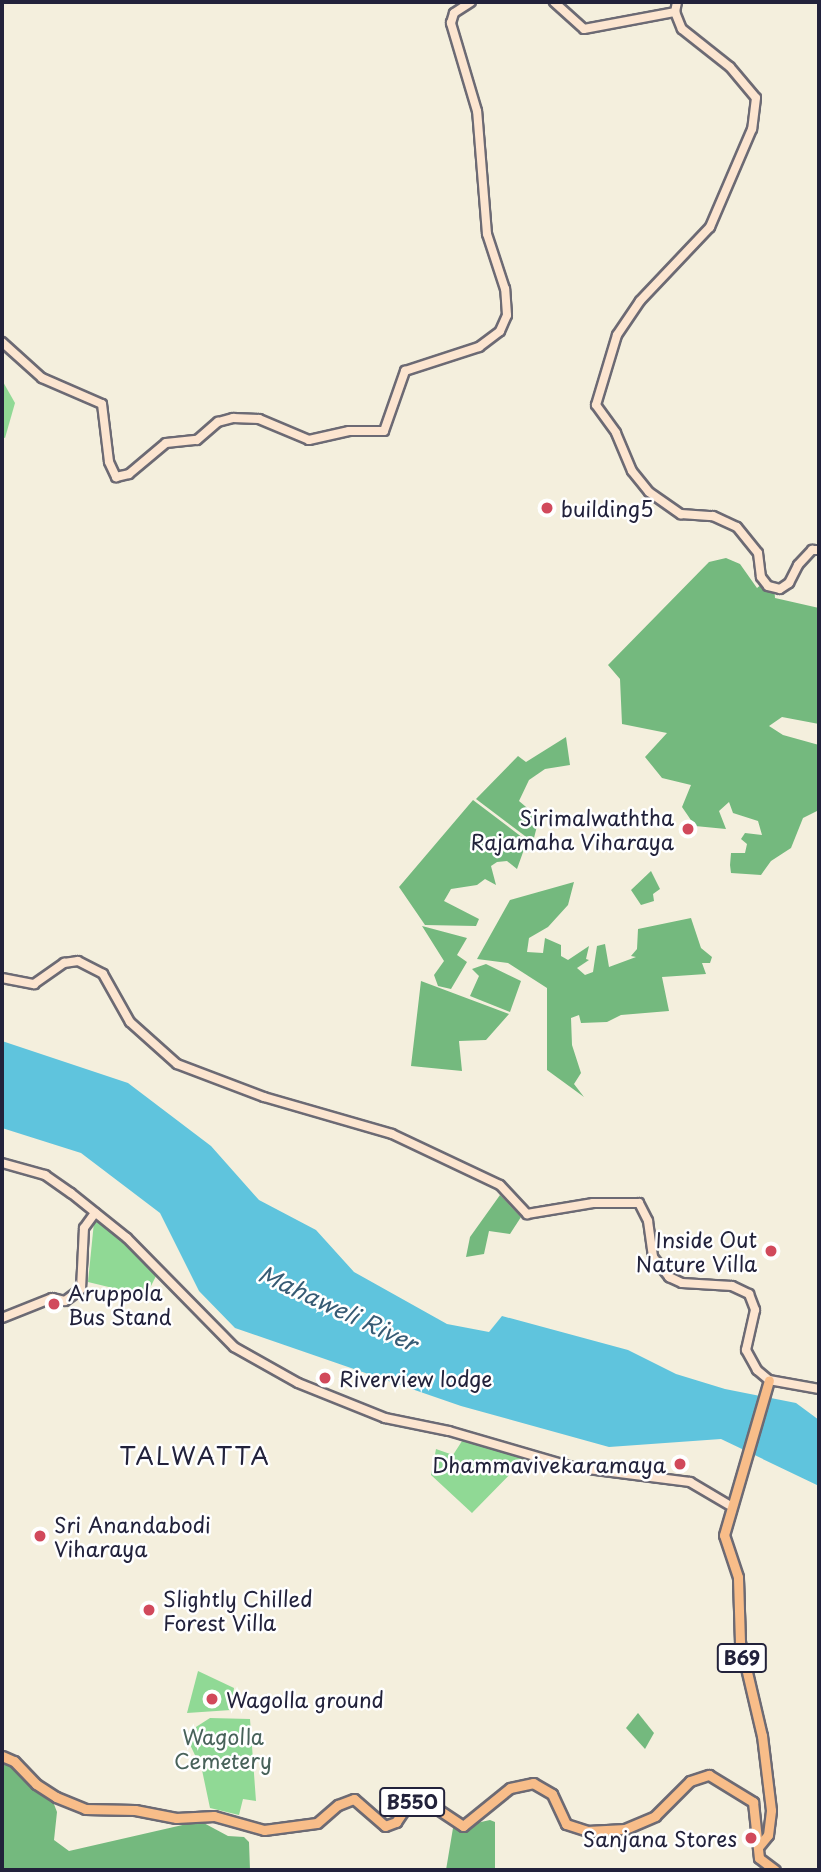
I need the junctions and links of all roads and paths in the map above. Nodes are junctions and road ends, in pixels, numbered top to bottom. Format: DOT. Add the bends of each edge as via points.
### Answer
graph roads {
  1 [pos="471,2"];
  2 [pos="554,2"];
  3 [pos="677,2"];
  4 [pos="675,12"];
  5 [pos="2,342"];
  6 [pos="819,550"];
  7 [pos="2,978"];
  8 [pos="2,1163"];
  9 [pos="95,1213"];
  10 [pos="2,1318"];
  11 [pos="768,1384"];
  12 [pos="819,1389"];
  13 [pos="729,1505"];
  14 [pos="2,1756"];
  15 [pos="759,1846"];
  16 [pos="775,1870"];
  1 -- 5 [label="street" via="454,13 451,23 477,111 487,234 505,289 507,315 500,331 479,347 405,371 384,431 349,430 309,440 259,419 233,418 218,422 197,440 166,443 129,474 116,477 102,404 43,378"];
  2 -- 4 [label="street" via="584,30"];
  3 -- 4 [label="street"];
  4 -- 6 [label="street" via="682,29 749,86 756,98 752,129 710,227 640,301 617,335 596,405 616,433 632,471 649,492 681,514 713,516 737,527 758,554 761,577 768,586 780,589 789,583 798,565 812,550"];
  7 -- 11 [label="street" via="34,984 64,963 78,961 108,980 130,1022 177,1064 237,1088 392,1134 500,1185 527,1214 593,1203 639,1203 648,1222 653,1257 669,1277 682,1283 732,1286 749,1294 755,1310 746,1350"];
  8 -- 9 [label="street" via="45,1175"];
  9 -- 10 [label="street" via="84,1228 81,1289 65,1301 52,1298"];
  9 -- 13 [label="street" via="127,1238 234,1347 298,1383 385,1418 449,1430 572,1467 690,1482"];
  11 -- 12 [label="street"];
  11 -- 13 [label="main road, B69"];
  13 -- 15 [label="main road, B69" via="724,1539 738,1577 740,1642 762,1736 772,1816 768,1835"];
  14 -- 15 [label="main road, B550" via="56,1797 85,1809 135,1810 176,1818 214,1816 264,1830 317,1823 338,1804 354,1799 385,1826 396,1822 408,1804 424,1800 463,1826 496,1797 533,1783 552,1794 566,1824 587,1831 625,1829 655,1816 697,1776 709,1775 754,1802"];
  15 -- 16 [label="main road" via="761,1860"];
}
